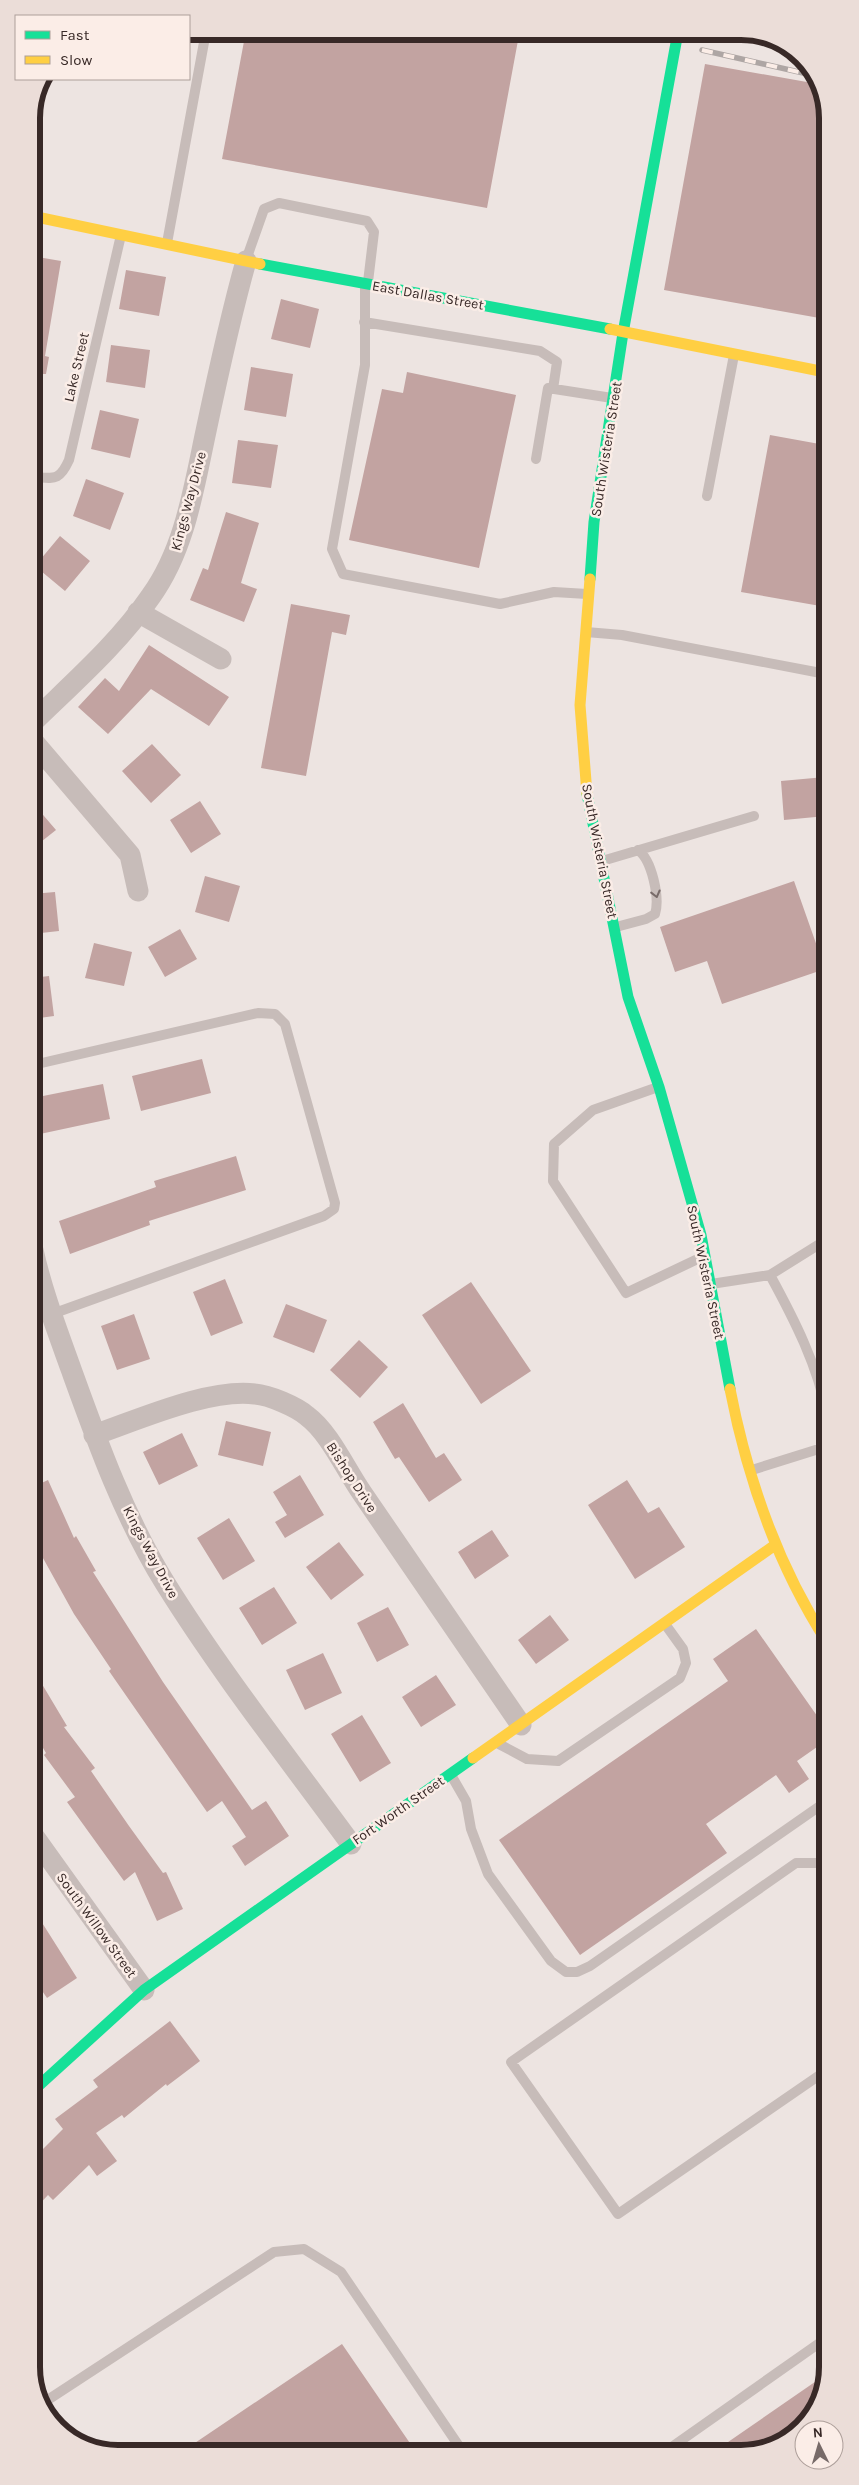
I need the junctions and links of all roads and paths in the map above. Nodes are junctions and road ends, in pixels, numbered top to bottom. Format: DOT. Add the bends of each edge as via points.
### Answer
graph roads {
  1 [pos="204,40"];
  2 [pos="677,40"];
  3 [pos="40,218"];
  4 [pos="122,234"];
  5 [pos="166,244"];
  6 [pos="246,261"];
  7 [pos="366,283"];
  8 [pos="364,322"];
  9 [pos="624,333"];
  10 [pos="734,354"];
  11 [pos="819,371"];
  12 [pos="553,389"];
  13 [pos="614,398"];
  14 [pos="536,459"];
  15 [pos="40,478"];
  16 [pos="707,496"];
  17 [pos="587,594"];
  18 [pos="138,612"];
  19 [pos="585,632"];
  20 [pos="221,659"];
  21 [pos="819,673"];
  22 [pos="40,715"];
  23 [pos="40,749"];
  24 [pos="754,816"];
  25 [pos="638,850"];
  26 [pos="601,861"];
  27 [pos="138,891"];
  28 [pos="614,928"];
  29 [pos="40,1063"];
  30 [pos="659,1087"];
  31 [pos="819,1244"];
  32 [pos="705,1256"];
  33 [pos="40,1274"];
  34 [pos="770,1275"];
  35 [pos="710,1284"];
  36 [pos="52,1314"];
  37 [pos="819,1381"];
  38 [pos="94,1435"];
  39 [pos="819,1450"];
  40 [pos="750,1470"];
  41 [pos="775,1545"];
  42 [pos="664,1623"];
  43 [pos="819,1630"];
  44 [pos="521,1724"];
  45 [pos="495,1742"];
  46 [pos="450,1774"];
  47 [pos="819,1807"];
  48 [pos="40,1843"];
  49 [pos="351,1844"];
  50 [pos="819,1863"];
  51 [pos="144,1990"];
  52 [pos="819,2076"];
  53 [pos="40,2085"];
  54 [pos="819,2343"];
  55 [pos="47,2400"];
  56 [pos="458,2445"];
  57 [pos="675,2445"];
  1 -- 5 [label="lane"];
  2 -- 9 [label="street, South Wisteria Street"];
  3 -- 4 [label="street, East Dallas Street"];
  4 -- 5 [label="street, East Dallas Street"];
  4 -- 15 [label="lane, Lake Street" via="69,460 63,474 57,478"];
  5 -- 6 [label="street, East Dallas Street"];
  6 -- 7 [label="street, East Dallas Street"];
  6 -- 7 [label="lane" via="264,209 279,203 367,221 374,232"];
  6 -- 18 [label="street, Kings Way Drive" via="189,506 174,555 152,596"];
  7 -- 8 [label="lane"];
  7 -- 9 [label="street, East Dallas Street"];
  8 -- 12 [label="lane" via="540,352 556,362"];
  8 -- 17 [label="lane" via="365,365 332,549 343,574 500,604 554,592"];
  9 -- 10 [label="street, East Dallas Street"];
  9 -- 13 [label="street, South Wisteria Street"];
  10 -- 11 [label="street, East Dallas Street"];
  10 -- 16 [label="lane"];
  12 -- 13 [label="lane"];
  12 -- 14 [label="lane" via="548,388"];
  13 -- 17 [label="street, South Wisteria Street" via="594,522"];
  17 -- 19 [label="street, South Wisteria Street"];
  18 -- 20 [label="street"];
  18 -- 22 [label="street, Kings Way Drive" via="126,632"];
  19 -- 21 [label="lane" via="622,635"];
  19 -- 26 [label="street, South Wisteria Street" via="581,714 587,796"];
  23 -- 27 [label="street" via="130,855"];
  24 -- 25 [label="lane"];
  25 -- 26 [label="lane"];
  25 -- 28 [label="lane, one-way" via="648,864 657,908 655,914 646,919"];
  26 -- 28 [label="street, South Wisteria Street"];
  28 -- 30 [label="street, South Wisteria Street" via="628,997"];
  29 -- 36 [label="lane" via="258,1013 275,1014 285,1024 335,1203 334,1209 324,1216"];
  30 -- 32 [label="street, South Wisteria Street"];
  30 -- 32 [label="lane" via="593,1110 554,1144 553,1181 626,1293"];
  31 -- 34 [label="lane"];
  32 -- 35 [label="street, South Wisteria Street"];
  33 -- 36 [label="street, Kings Way Drive"];
  34 -- 35 [label="lane"];
  34 -- 37 [label="lane"];
  35 -- 40 [label="street, South Wisteria Street" via="738,1430"];
  36 -- 38 [label="street, Kings Way Drive"];
  38 -- 44 [label="street, Bishop Drive" via="188,1403 229,1395 255,1394 274,1399 308,1416"];
  38 -- 49 [label="street, Kings Way Drive" via="139,1534 165,1582 244,1699"];
  39 -- 40 [label="lane"];
  40 -- 41 [label="street, South Wisteria Street"];
  41 -- 42 [label="street, Fort Worth Street"];
  41 -- 43 [label="street, South Wisteria Street"];
  42 -- 44 [label="street, Fort Worth Street"];
  42 -- 45 [label="lane" via="683,1649 686,1663 680,1678 558,1762 528,1759"];
  44 -- 45 [label="street, Fort Worth Street"];
  45 -- 46 [label="street, Fort Worth Street"];
  46 -- 47 [label="lane" via="466,1801 471,1830 488,1874 551,1961 566,1972 577,1972 590,1966"];
  46 -- 49 [label="street, Fort Worth Street"];
  48 -- 51 [label="street, South Willow Street"];
  49 -- 51 [label="street, Fort Worth Street"];
  50 -- 52 [label="lane" via="796,1863 511,2062 618,2214"];
  51 -- 53 [label="street, Fort Worth Street"];
  54 -- 57 [label="lane"];
  55 -- 56 [label="lane" via="274,2252 304,2250 341,2272"];
}
